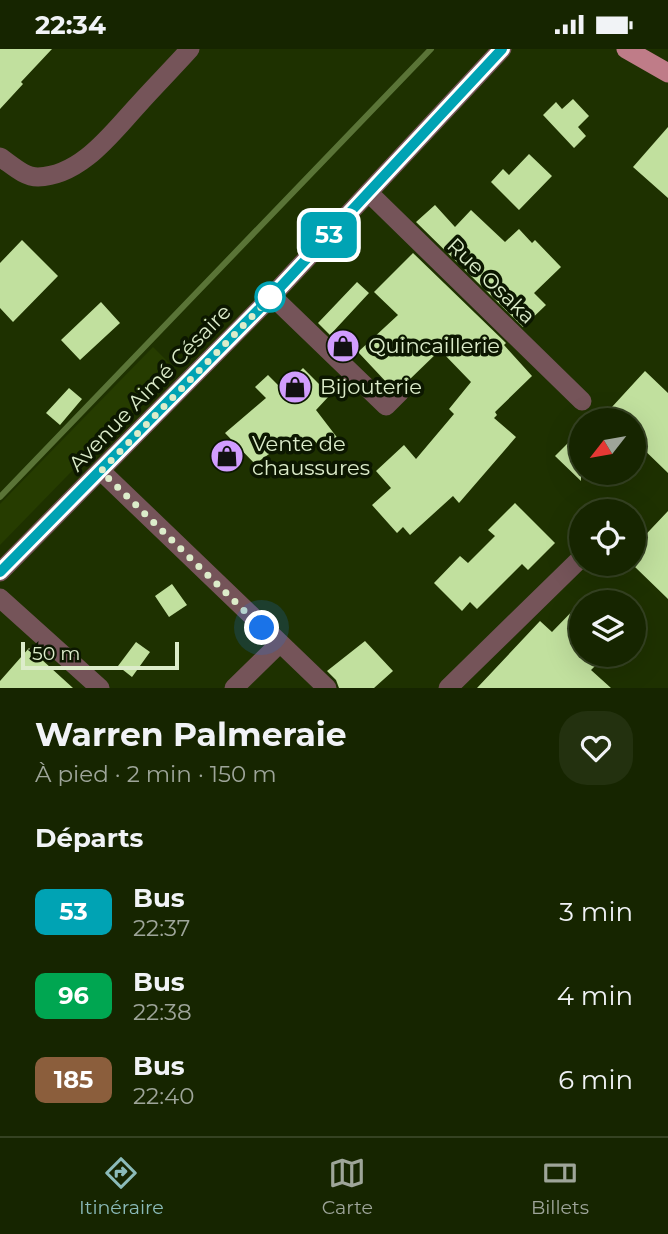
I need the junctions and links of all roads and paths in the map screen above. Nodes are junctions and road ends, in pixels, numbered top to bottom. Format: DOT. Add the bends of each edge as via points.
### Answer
graph roads {
  1 [pos="190,49"];
  2 [pos="502,49"];
  3 [pos="626,49"];
  4 [pos="668,72"];
  5 [pos="0,157"];
  6 [pos="369,193"];
  7 [pos="272,296"];
  8 [pos="400,392"];
  9 [pos="582,401"];
  10 [pos="101,471"];
  11 [pos="569,570"];
  12 [pos="0,572"];
  13 [pos="0,598"];
  14 [pos="279,644"];
  15 [pos="100,688"];
  16 [pos="234,688"];
  17 [pos="327,688"];
  18 [pos="448,688"];
  1 -- 5 [label="street" via="106,142 78,163 39,177 26,175"];
  2 -- 6 [label="street, Avenue Aimé Césaire"];
  3 -- 4 [label="main road"];
  6 -- 7 [label="street, Avenue Aimé Césaire"];
  6 -- 9 [label="street, Rue Osaka"];
  7 -- 8 [label="street" via="386,406"];
  7 -- 10 [label="street, Avenue Aimé Césaire"];
  10 -- 12 [label="street, Avenue Aimé Césaire"];
  10 -- 14 [label="street"];
  11 -- 18 [label="street"];
  13 -- 15 [label="street"];
  14 -- 16 [label="street"];
  14 -- 17 [label="street"];
}
